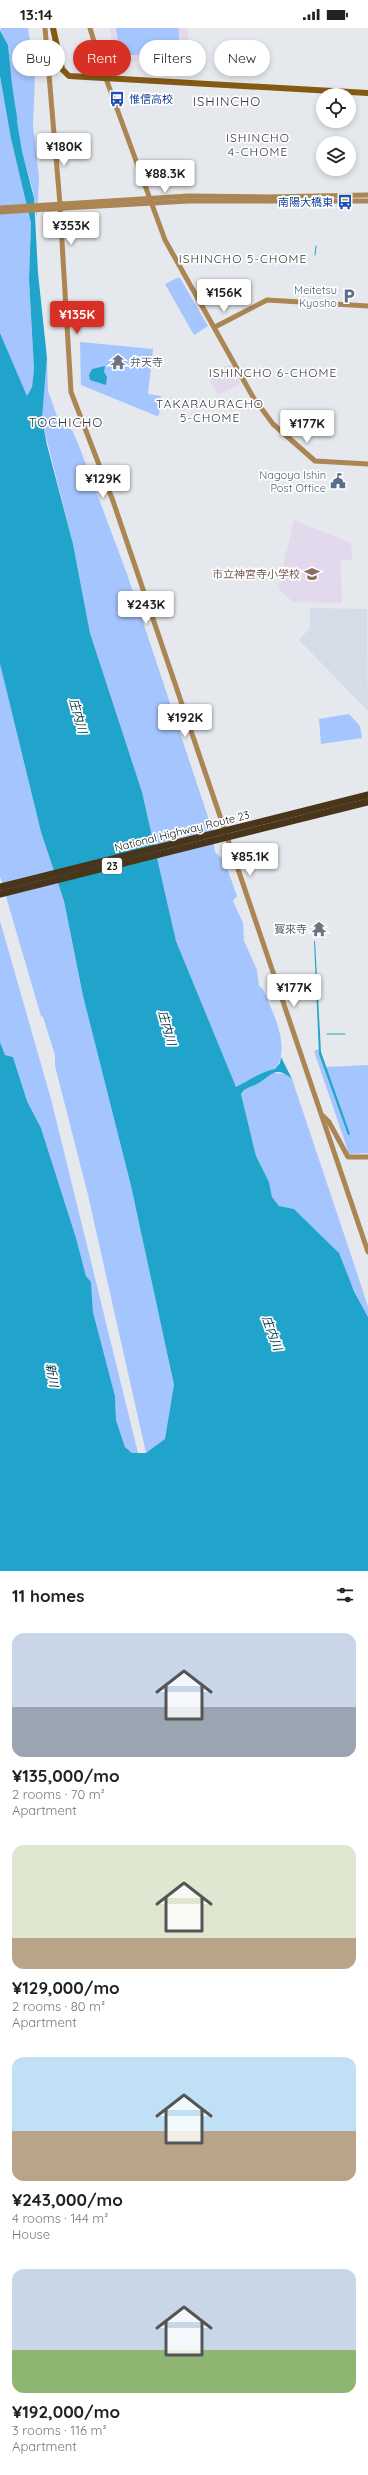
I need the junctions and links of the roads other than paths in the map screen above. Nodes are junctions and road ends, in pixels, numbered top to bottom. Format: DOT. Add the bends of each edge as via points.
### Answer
graph roads {
  1 [pos="45,28"];
  2 [pos="53,28"];
  3 [pos="90,28"];
  4 [pos="107,78"];
  5 [pos="368,93"];
  6 [pos="368,195"];
  7 [pos="267,199"];
  8 [pos="368,201"];
  9 [pos="60,206"];
  10 [pos="0,208"];
  11 [pos="0,212"];
  12 [pos="368,306"];
  13 [pos="215,327"];
  14 [pos="368,464"];
  15 [pos="368,795"];
  16 [pos="368,802"];
  17 [pos="334,807"];
  18 [pos="228,834"];
  19 [pos="0,887"];
  20 [pos="0,894"];
  21 [pos="322,1116"];
  22 [pos="368,1156"];
  23 [pos="368,1252"];
  1 -- 9 [label="street"];
  2 -- 4 [label="main road" via="65,73 69,76"];
  3 -- 4 [label="street"];
  4 -- 5 [label="main road"];
  4 -- 13 [label="street" via="165,240"];
  6 -- 7 [label="street"];
  7 -- 8 [label="street"];
  7 -- 9 [label="street, bridge"];
  9 -- 10 [label="street"];
  9 -- 11 [label="street"];
  9 -- 18 [label="street" via="73,399 113,501"];
  12 -- 13 [label="street" via="263,300"];
  13 -- 14 [label="street" via="260,406 289,440 315,461"];
  15 -- 17 [label="highway, National Highway Route 23 / 23"];
  16 -- 17 [label="highway, National Highway Route 23 / 23"];
  17 -- 18 [label="highway, National Highway Route 23 / 23"];
  18 -- 19 [label="highway, National Highway Route 23 / 23"];
  18 -- 20 [label="highway, National Highway Route 23 / 23"];
  18 -- 21 [label="street"];
  21 -- 22 [label="street" via="329,1122 348,1158"];
  21 -- 23 [label="street"];
}
